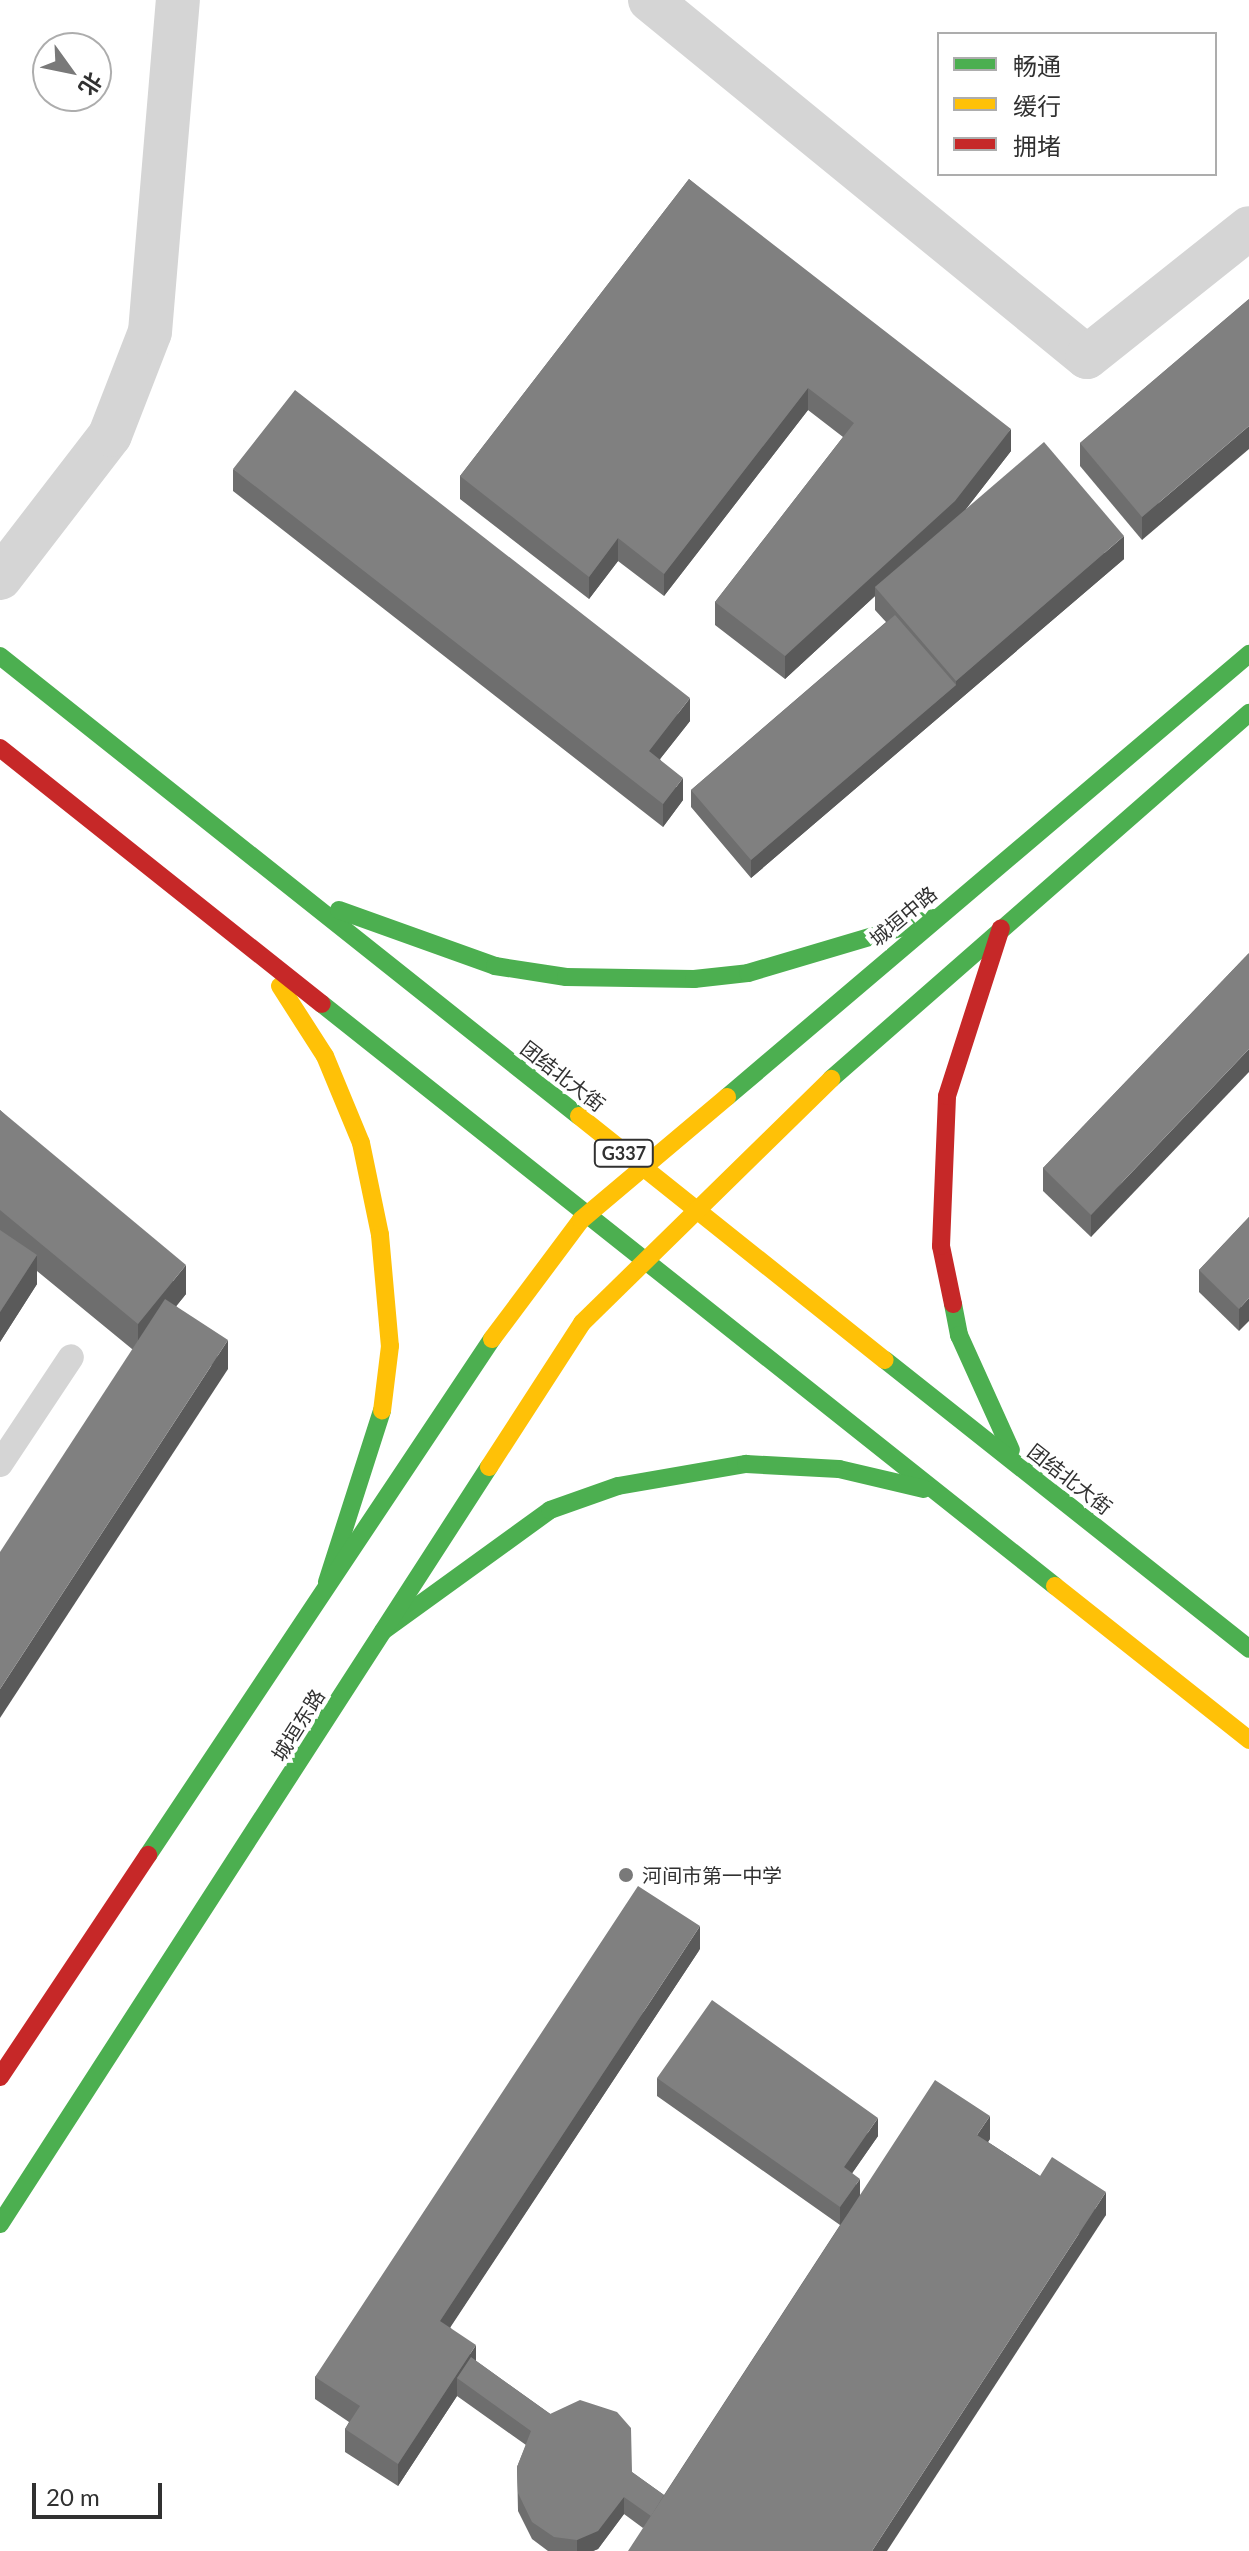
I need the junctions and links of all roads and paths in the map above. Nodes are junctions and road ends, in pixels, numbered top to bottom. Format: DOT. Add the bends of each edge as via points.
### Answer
graph roads {
  1 [pos="178,0"];
  2 [pos="650,0"];
  3 [pos="1249,228"];
  4 [pos="0,578"];
  5 [pos="1249,654"];
  6 [pos="0,656"];
  7 [pos="1249,713"];
  8 [pos="0,748"];
  9 [pos="297,892"];
  10 [pos="934,918"];
  11 [pos="1001,928"];
  12 [pos="259,954"];
  13 [pos="639,1165"];
  14 [pos="693,1207"];
  15 [pos="587,1214"];
  16 [pos="642,1258"];
  17 [pos="71,1357"];
  18 [pos="0,1464"];
  19 [pos="1020,1467"];
  20 [pos="938,1493"];
  21 [pos="327,1582"];
  22 [pos="383,1631"];
  23 [pos="1249,1649"];
  24 [pos="1249,1740"];
  25 [pos="0,2077"];
  26 [pos="0,2224"];
  1 -- 4 [label="street" via="150,332 110,435"];
  2 -- 3 [label="street" via="1087,357"];
  5 -- 10 [label="main road, 城垣中路"];
  6 -- 9 [label="main road, 团结北大街 / G337"];
  7 -- 11 [label="main road"];
  8 -- 12 [label="main road"];
  9 -- 10 [label="main road" via="495,966 566,977 748,973"];
  9 -- 13 [label="main road, 团结北大街 / G337"];
  10 -- 13 [label="main road, 城垣中路"];
  11 -- 14 [label="main road"];
  11 -- 19 [label="main road" via="947,1096 941,1246 959,1335"];
  12 -- 15 [label="main road"];
  12 -- 21 [label="main road" via="325,1056 361,1143 380,1235 390,1346 379,1437"];
  13 -- 14 [label="main road, 团结北大街 / G337"];
  13 -- 15 [label="main road, 城垣中路"];
  14 -- 16 [label="main road"];
  14 -- 19 [label="main road, 团结北大街 / G337"];
  15 -- 16 [label="main road"];
  15 -- 21 [label="main road" via="530,1283"];
  16 -- 20 [label="main road"];
  16 -- 22 [label="main road, 城垣东路" via="582,1323"];
  17 -- 18 [label="lane"];
  19 -- 23 [label="main road, 团结北大街 / G337"];
  20 -- 22 [label="main road" via="839,1469 746,1464 618,1486 550,1510"];
  20 -- 24 [label="main road"];
  21 -- 25 [label="main road"];
  22 -- 26 [label="main road, 城垣东路"];
}
